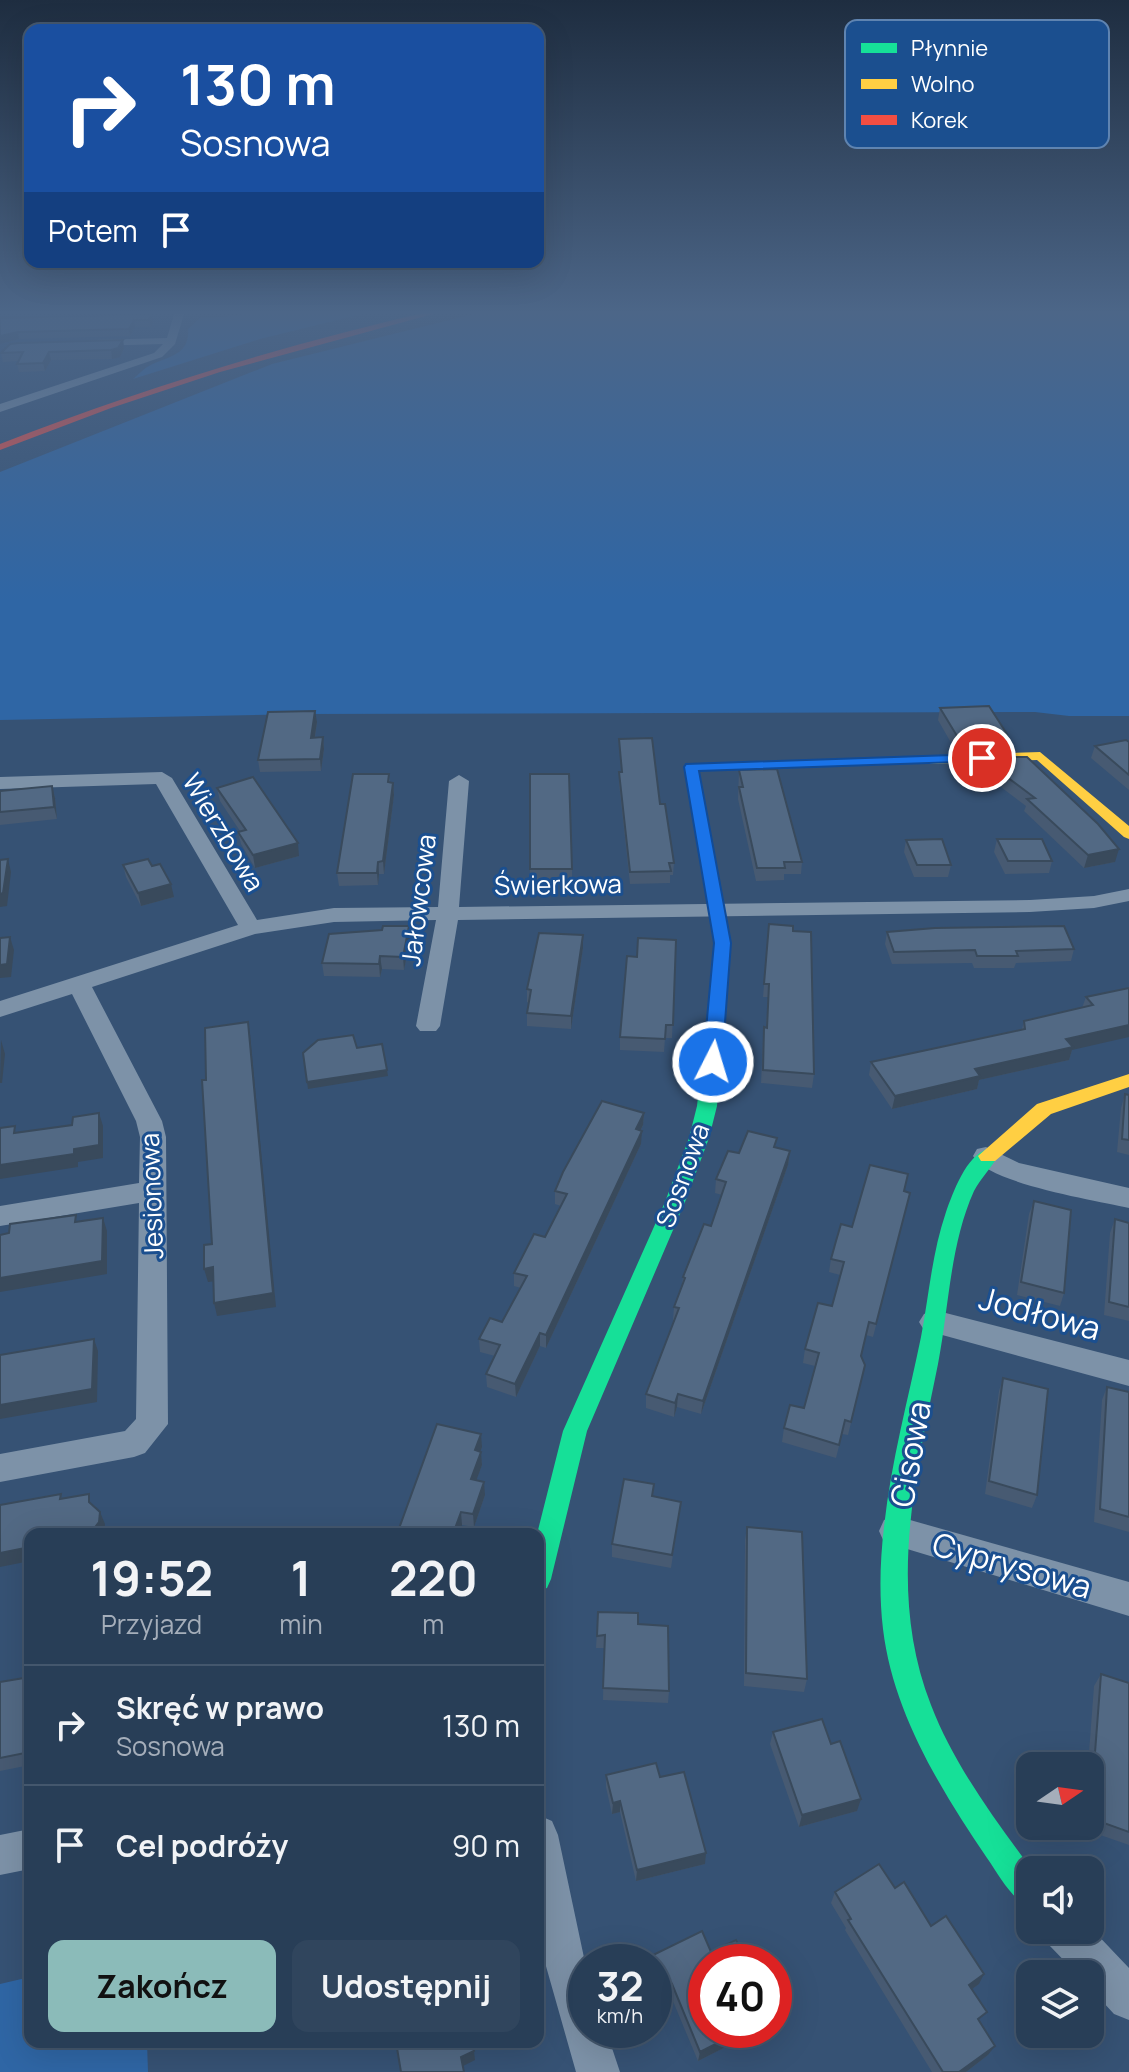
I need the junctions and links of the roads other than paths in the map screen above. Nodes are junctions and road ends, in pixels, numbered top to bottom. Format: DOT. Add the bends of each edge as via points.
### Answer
graph roads {
  1 [pos="74,408"];
  2 [pos="105,408"];
  3 [pos="0,436"];
  4 [pos="0,447"];
  5 [pos="459,781"];
  6 [pos="0,783"];
  7 [pos="1129,834"];
  8 [pos="1129,895"];
  9 [pos="718,910"];
  10 [pos="448,913"];
  11 [pos="251,928"];
  12 [pos="79,985"];
  13 [pos="0,1009"];
  14 [pos="428,1026"];
  15 [pos="1129,1080"];
  16 [pos="986,1156"];
  17 [pos="154,1191"];
  18 [pos="1129,1198"];
  19 [pos="0,1216"];
  20 [pos="934,1322"];
  21 [pos="1129,1373"];
  22 [pos="0,1468"];
  23 [pos="896,1531"];
  24 [pos="544,1555"];
  25 [pos="1129,1599"];
  26 [pos="24,1850"];
  27 [pos="0,1855"];
  28 [pos="544,1865"];
  29 [pos="1016,1873"];
  30 [pos="1077,1944"];
  31 [pos="1129,1999"];
  32 [pos="598,2072"];
  1 -- 3 [label="main road"];
  2 -- 4 [label="main road"];
  5 -- 10 [label="street, Jałowcowa"];
  6 -- 11 [label="street, Wierzbowa" via="162,778"];
  7 -- 9 [label="main road, Sosnowa" via="1040,756 691,767"];
  8 -- 9 [label="street, Świerkowa" via="1030,906"];
  9 -- 10 [label="street, Świerkowa"];
  9 -- 24 [label="main road, Sosnowa" via="723,943 707,1106 699,1138 575,1431"];
  10 -- 11 [label="street, Świerkowa" via="334,915"];
  10 -- 14 [label="street, Jałowcowa"];
  11 -- 12 [label="street, Świerkowa"];
  12 -- 13 [label="street, Świerkowa"];
  12 -- 17 [label="street, Jesionowa" via="149,1121"];
  15 -- 16 [label="main road, Cisowa" via="1044,1109"];
  16 -- 18 [label="street" via="1012,1171"];
  16 -- 20 [label="main road, Cisowa" via="974,1170 951,1231"];
  17 -- 19 [label="street"];
  17 -- 22 [label="street, Jesionowa" via="152,1424 134,1443"];
  20 -- 21 [label="street, Jodłowa"];
  20 -- 23 [label="main road, Cisowa"];
  23 -- 25 [label="street, Cyprysowa"];
  23 -- 29 [label="main road, Cisowa" via="895,1625 914,1700 941,1762"];
  26 -- 27 [label="street"];
  28 -- 32 [label="street" via="563,1960"];
  30 -- 31 [label="street"];
}
